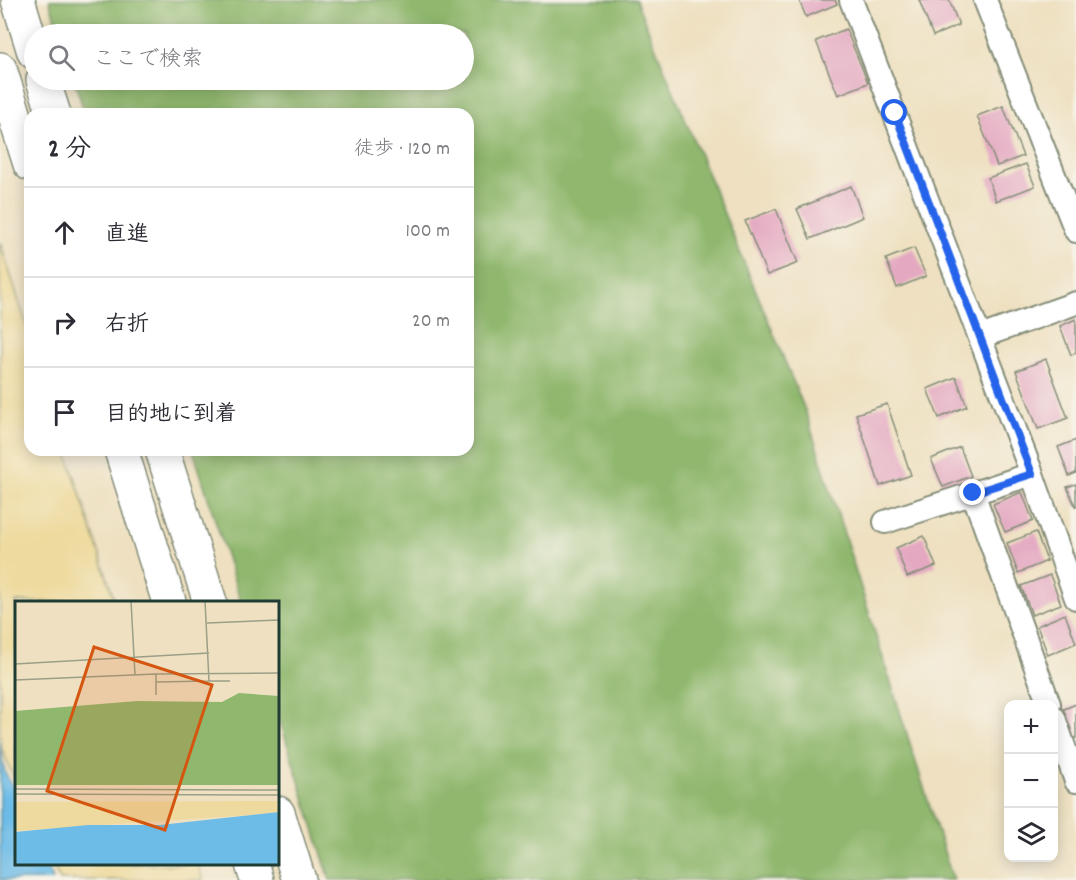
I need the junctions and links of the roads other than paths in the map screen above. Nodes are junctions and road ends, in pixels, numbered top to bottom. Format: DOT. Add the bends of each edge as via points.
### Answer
graph roads {
  1 [pos="18,0"];
  2 [pos="851,0"];
  3 [pos="985,0"];
  4 [pos="25,24"];
  5 [pos="0,69"];
  6 [pos="46,90"];
  7 [pos="52,108"];
  8 [pos="24,145"];
  9 [pos="1076,231"];
  10 [pos="1076,303"];
  11 [pos="980,337"];
  12 [pos="123,456"];
  13 [pos="164,456"];
  14 [pos="1032,474"];
  15 [pos="973,493"];
  16 [pos="885,522"];
  17 [pos="1076,598"];
  18 [pos="168,601"];
  19 [pos="209,601"];
  20 [pos="1047,700"];
  21 [pos="1058,732"];
  22 [pos="1076,781"];
  23 [pos="279,816"];
  24 [pos="252,865"];
  25 [pos="257,880"];
  26 [pos="299,880"];
  1 -- 4 [label="highway"];
  2 -- 11 [label="street"];
  3 -- 9 [label="street"];
  5 -- 8 [label="highway"];
  6 -- 7 [label="highway"];
  10 -- 11 [label="street"];
  11 -- 14 [label="street"];
  12 -- 18 [label="highway"];
  13 -- 19 [label="highway"];
  14 -- 15 [label="street"];
  14 -- 17 [label="street"];
  15 -- 16 [label="street"];
  15 -- 20 [label="street"];
  21 -- 22 [label="street"];
  23 -- 26 [label="highway"];
  24 -- 25 [label="highway"];
}
